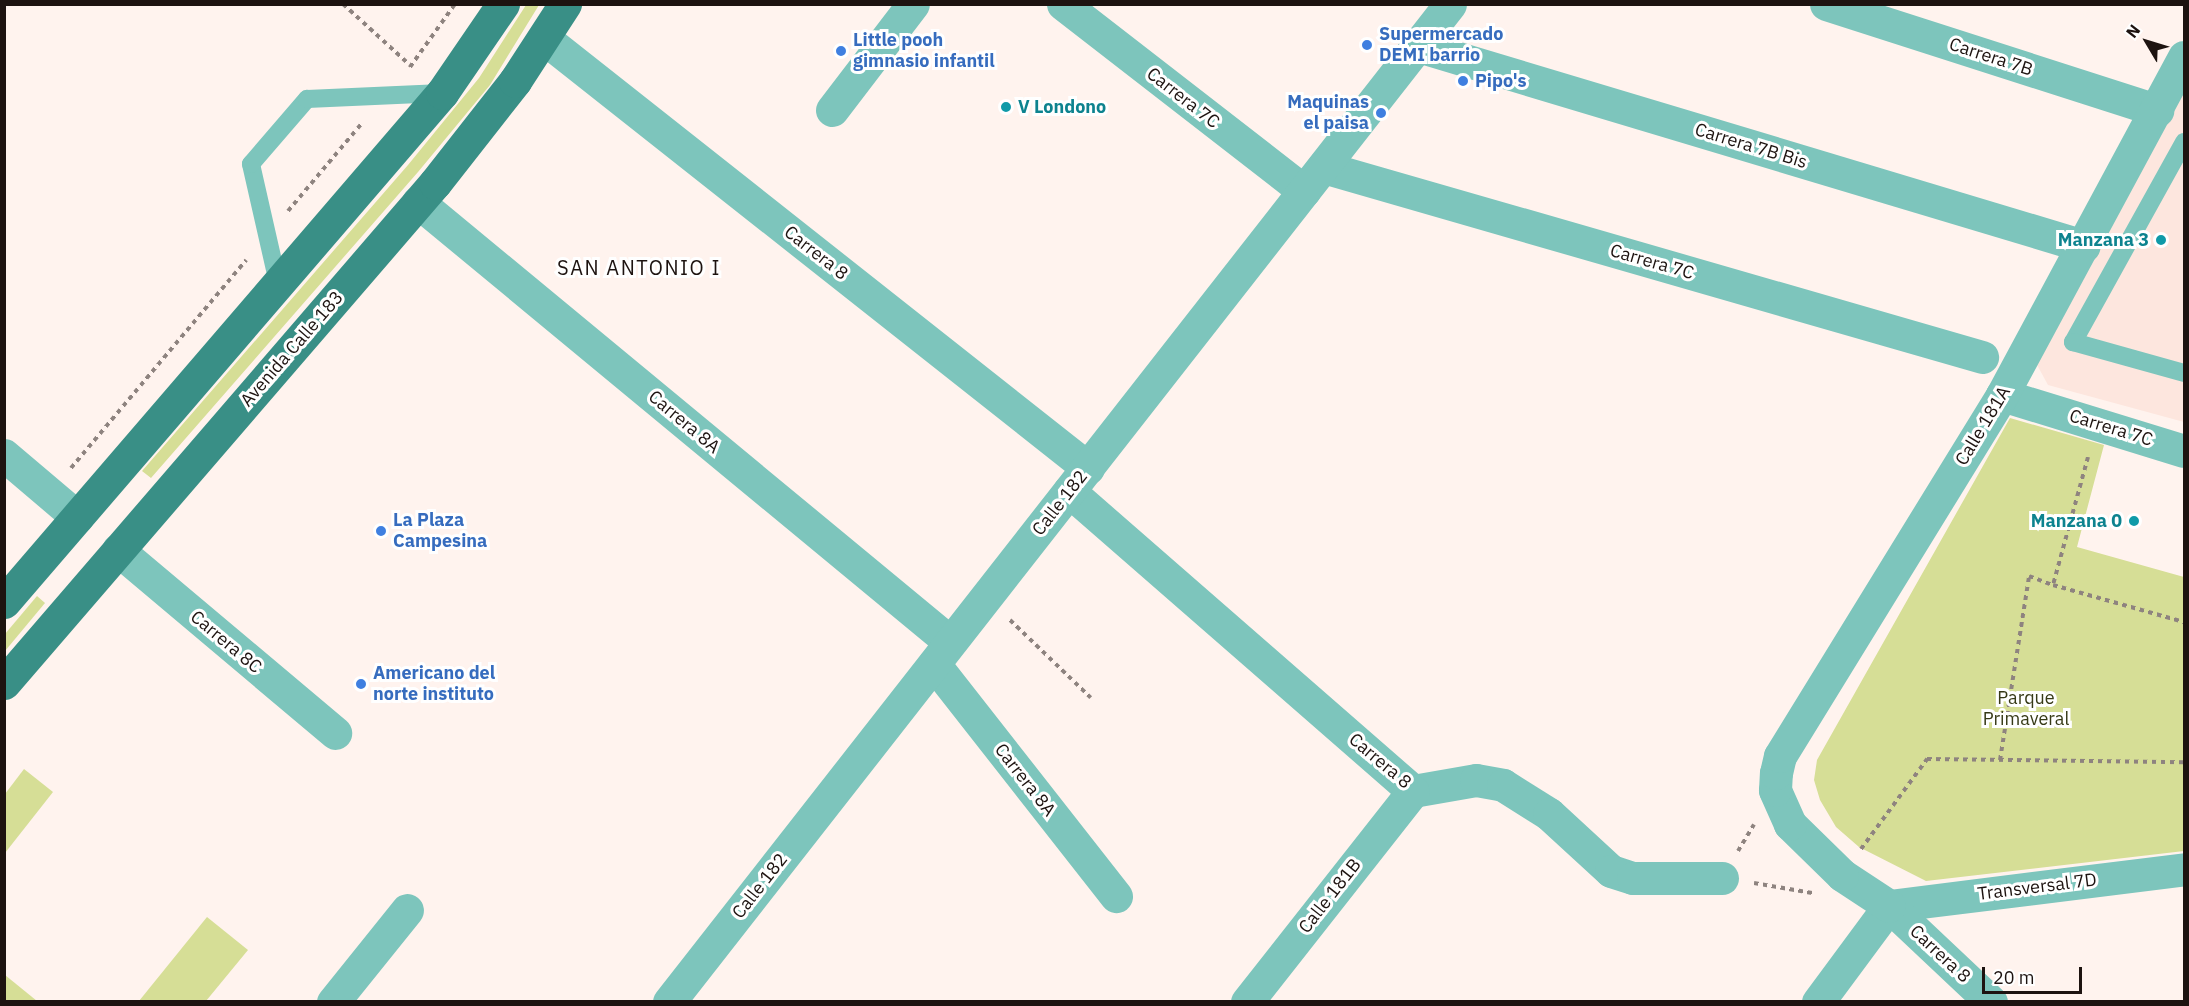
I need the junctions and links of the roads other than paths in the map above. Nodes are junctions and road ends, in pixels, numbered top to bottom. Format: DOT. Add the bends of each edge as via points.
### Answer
graph roads {
  1 [pos="502,4"];
  2 [pos="565,4"];
  3 [pos="913,4"];
  4 [pos="1062,4"];
  5 [pos="1450,4"];
  6 [pos="1826,4"];
  7 [pos="544,39"];
  8 [pos="1418,46"];
  9 [pos="2184,57"];
  10 [pos="442,93"];
  11 [pos="832,110"];
  12 [pos="2157,110"];
  13 [pos="2184,142"];
  14 [pos="1313,179"];
  15 [pos="418,202"];
  16 [pos="2084,246"];
  17 [pos="278,283"];
  18 [pos="1982,357"];
  19 [pos="2184,373"];
  20 [pos="2002,395"];
  21 [pos="2184,451"];
  22 [pos="4,455"];
  23 [pos="1078,479"];
  24 [pos="77,517"];
  25 [pos="118,550"];
  26 [pos="4,602"];
  27 [pos="942,653"];
  28 [pos="4,683"];
  29 [pos="335,733"];
  30 [pos="1413,791"];
  31 [pos="1778,799"];
  32 [pos="2184,869"];
  33 [pos="1722,878"];
  34 [pos="1116,896"];
  35 [pos="1889,906"];
  36 [pos="407,910"];
  37 [pos="333,1002"];
  38 [pos="669,1002"];
  39 [pos="1247,1002"];
  40 [pos="1818,1002"];
  41 [pos="1991,1002"];
  1 -- 10 [label="main road"];
  2 -- 7 [label="main road, Avenida Calle 183"];
  3 -- 11 [label="street"];
  4 -- 14 [label="street, Carrera 7C"];
  5 -- 8 [label="street, Calle 182"];
  6 -- 12 [label="street, Carrera 7B"];
  7 -- 15 [label="main road, Avenida Calle 183" via="477,132"];
  7 -- 23 [label="street, Carrera 8"];
  8 -- 14 [label="street, Calle 182"];
  8 -- 16 [label="street, Carrera 7B Bis"];
  9 -- 12 [label="street, Calle 181A"];
  10 -- 17 [label="main road"];
  10 -- 17 [label="lane" via="307,99 251,164"];
  12 -- 16 [label="street, Calle 181A"];
  13 -- 19 [label="lane" via="2073,342"];
  14 -- 18 [label="street, Carrera 7C"];
  14 -- 23 [label="street, Calle 182"];
  15 -- 25 [label="main road, Avenida Calle 183"];
  15 -- 27 [label="street, Carrera 8A"];
  16 -- 20 [label="street, Calle 181A"];
  17 -- 24 [label="main road"];
  20 -- 21 [label="street, Carrera 7C"];
  20 -- 31 [label="street, Calle 181A" via="1780,756"];
  22 -- 24 [label="street"];
  23 -- 27 [label="street, Calle 182"];
  23 -- 30 [label="street, Carrera 8"];
  24 -- 26 [label="main road"];
  25 -- 28 [label="main road, Avenida Calle 183"];
  25 -- 29 [label="street, Carrera 8C"];
  27 -- 34 [label="street, Carrera 8A"];
  27 -- 38 [label="street, Calle 182"];
  30 -- 33 [label="street, Carrera 8" via="1476,780 1503,785 1549,814 1611,871 1633,878"];
  30 -- 39 [label="street, Calle 181B"];
  31 -- 35 [label="street, Carrera 8" via="1790,824 1832,884"];
  32 -- 35 [label="street, Transversal 7D"];
  35 -- 40 [label="street"];
  35 -- 41 [label="street, Carrera 8"];
  36 -- 37 [label="street"];
}
